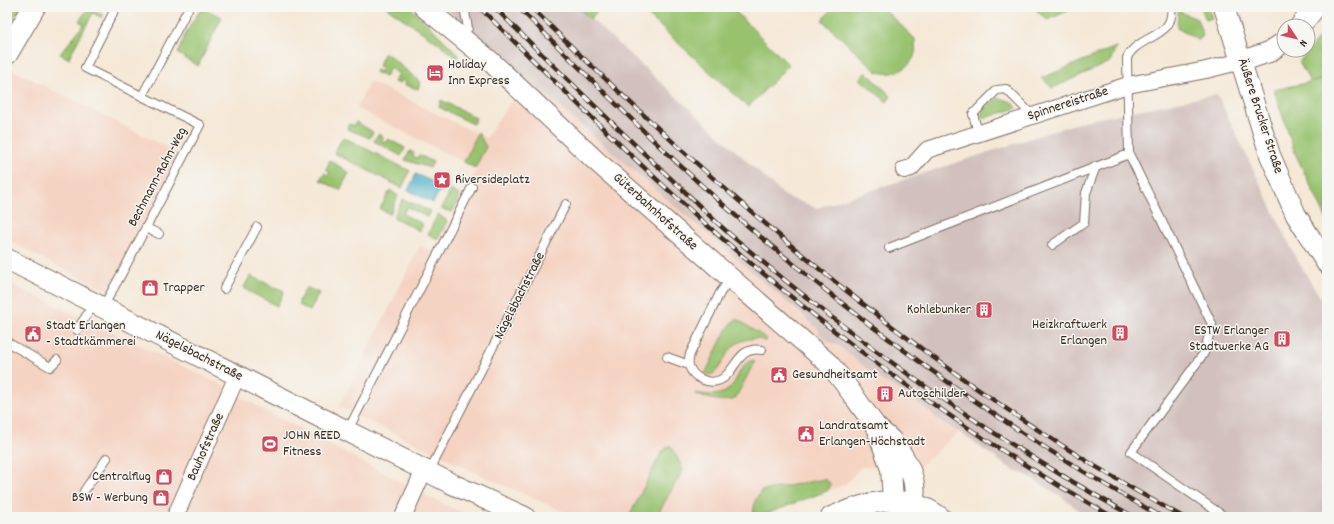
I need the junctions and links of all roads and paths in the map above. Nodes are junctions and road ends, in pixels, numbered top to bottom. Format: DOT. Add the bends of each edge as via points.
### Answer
graph roads {
  1 [pos="34,7"];
  2 [pos="116,7"];
  3 [pos="188,7"];
  4 [pos="424,7"];
  5 [pos="464,7"];
  6 [pos="1172,7"];
  7 [pos="1224,7"];
  8 [pos="1316,7"];
  9 [pos="1307,18"];
  10 [pos="461,37"];
  11 [pos="1276,47"];
  12 [pos="7,53"];
  13 [pos="1242,61"];
  14 [pos="1128,85"];
  15 [pos="142,96"];
  16 [pos="1032,115"];
  17 [pos="978,133"];
  18 [pos="1129,154"];
  19 [pos="1096,166"];
  20 [pos="904,170"];
  21 [pos="472,187"];
  22 [pos="566,204"];
  23 [pos="257,227"];
  24 [pos="146,228"];
  25 [pos="159,234"];
  26 [pos="1052,245"];
  27 [pos="889,248"];
  28 [pos="7,259"];
  29 [pos="1327,264"];
  30 [pos="730,279"];
  31 [pos="224,290"];
  32 [pos="99,305"];
  33 [pos="77,330"];
  34 [pos="7,342"];
  35 [pos="762,350"];
  36 [pos="667,357"];
  37 [pos="57,360"];
  38 [pos="689,365"];
  39 [pos="237,376"];
  40 [pos="347,432"];
  41 [pos="107,458"];
  42 [pos="426,471"];
  43 [pos="84,491"];
  44 [pos="904,509"];
  45 [pos="175,517"];
  46 [pos="403,517"];
  47 [pos="525,517"];
  48 [pos="831,517"];
  49 [pos="940,517"];
  50 [pos="1224,517"];
  1 -- 12 [label="main road"];
  2 -- 15 [label="lane, Bechmann-Rahn-Weg" via="85,68"];
  3 -- 15 [label="lane"];
  4 -- 10 [label="street, Güterbahnhofstraße"];
  5 -- 10 [label="lane" via="468,28"];
  6 -- 14 [label="lane" via="1168,26 1129,53"];
  7 -- 13 [label="street, Äußere Brucker Straße"];
  8 -- 9 [label="street"];
  10 -- 30 [label="street, Güterbahnhofstraße"];
  11 -- 13 [label="street"];
  13 -- 14 [label="street, Spinnereistraße"];
  13 -- 29 [label="street, Äußere Brucker Straße" via="1258,121 1284,189 1296,215"];
  14 -- 16 [label="street, Spinnereistraße"];
  14 -- 18 [label="lane"];
  15 -- 24 [label="lane, Bechmann-Rahn-Weg" via="200,125"];
  16 -- 17 [label="street, Spinnereistraße"];
  16 -- 17 [label="lane" via="1006,89 997,90 973,114"];
  17 -- 20 [label="street, Spinnereistraße" via="927,150 911,168"];
  18 -- 19 [label="lane"];
  18 -- 50 [label="lane" via="1212,324 1204,353 1130,452"];
  19 -- 26 [label="lane" via="1086,193 1084,223"];
  19 -- 27 [label="lane"];
  21 -- 40 [label="lane"];
  22 -- 42 [label="lane, Nägelsbachstraße"];
  23 -- 31 [label="lane"];
  24 -- 25 [label="lane"];
  24 -- 32 [label="lane, Bechmann-Rahn-Weg"];
  28 -- 32 [label="street, Nägelsbachstraße"];
  30 -- 38 [label="lane" via="690,354"];
  30 -- 44 [label="street, Güterbahnhofstraße" via="828,363 876,426 893,443 908,465 915,488"];
  32 -- 33 [label="lane, Bechmann-Rahn-Weg"];
  32 -- 39 [label="street, Nägelsbachstraße"];
  34 -- 37 [label="lane" via="50,367"];
  35 -- 38 [label="lane" via="752,349 744,354 721,380 714,382 696,376"];
  36 -- 38 [label="lane"];
  39 -- 40 [label="street, Nägelsbachstraße"];
  39 -- 45 [label="street, Bauhofstraße"];
  40 -- 42 [label="street, Nägelsbachstraße"];
  41 -- 43 [label="lane"];
  42 -- 46 [label="street"];
  42 -- 47 [label="street, Nägelsbachstraße"];
  44 -- 48 [label="street" via="865,504"];
  44 -- 49 [label="street" via="929,509"];
}
